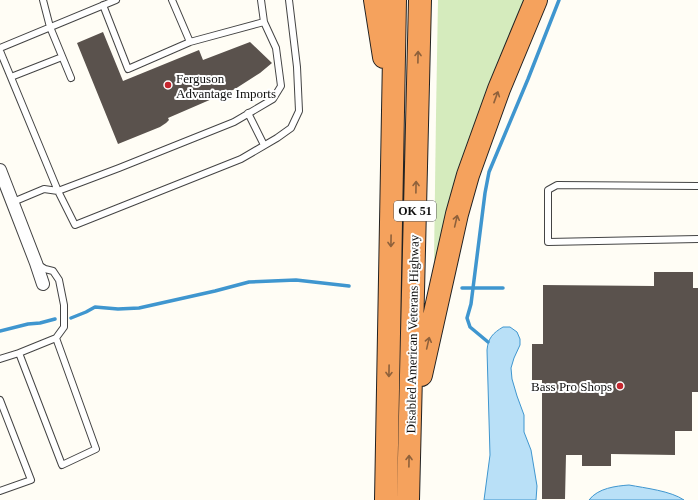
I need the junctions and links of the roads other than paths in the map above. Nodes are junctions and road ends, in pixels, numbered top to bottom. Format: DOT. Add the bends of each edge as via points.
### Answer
graph roads {
  1 [pos="44,0"];
  2 [pos="116,0"];
  3 [pos="172,0"];
  4 [pos="261,0"];
  5 [pos="289,0"];
  6 [pos="375,0"];
  7 [pos="395,0"];
  8 [pos="420,0"];
  9 [pos="536,0"];
  10 [pos="103,5"];
  11 [pos="264,22"];
  12 [pos="50,27"];
  13 [pos="190,42"];
  14 [pos="0,49"];
  15 [pos="62,57"];
  16 [pos="11,77"];
  17 [pos="71,78"];
  18 [pos="248,113"];
  19 [pos="393,115"];
  20 [pos="264,145"];
  21 [pos="0,170"];
  22 [pos="698,186"];
  23 [pos="58,191"];
  24 [pos="13,202"];
  25 [pos="698,239"];
  26 [pos="36,263"];
  27 [pos="43,284"];
  28 [pos="56,338"];
  29 [pos="19,353"];
  30 [pos="0,359"];
  31 [pos="0,400"];
  32 [pos="410,422"];
  33 [pos="0,491"];
  34 [pos="386,500"];
  35 [pos="408,500"];
  1 -- 12 [label="lane"];
  2 -- 10 [label="lane"];
  3 -- 13 [label="lane"];
  4 -- 11 [label="lane"];
  5 -- 20 [label="lane" via="300,111 290,128"];
  6 -- 19 [label="highway"];
  7 -- 19 [label="highway, Disabled American Veterans Highway / OK 51"];
  32 -- 8 [label="highway, Disabled American Veterans Highway / OK 51, one-way"];
  32 -- 9 [label="highway, one-way" via="468,175 499,89"];
  10 -- 12 [label="lane"];
  10 -- 13 [label="lane" via="128,69"];
  11 -- 13 [label="lane"];
  11 -- 18 [label="lane" via="276,48 281,86 273,98"];
  12 -- 14 [label="lane"];
  12 -- 15 [label="lane"];
  14 -- 16 [label="lane"];
  15 -- 16 [label="lane"];
  15 -- 17 [label="lane"];
  16 -- 23 [label="lane"];
  18 -- 20 [label="lane"];
  18 -- 23 [label="lane" via="234,122"];
  19 -- 34 [label="highway, Disabled American Veterans Highway / OK 51, one-way"];
  20 -- 23 [label="lane" via="241,159 75,225"];
  21 -- 24 [label="street"];
  22 -- 25 [label="lane" via="557,185 548,190 548,242"];
  23 -- 24 [label="lane" via="44,189"];
  24 -- 26 [label="street"];
  26 -- 27 [label="street"];
  26 -- 28 [label="lane" via="53,271 59,280 64,305 64,327"];
  28 -- 29 [label="lane"];
  28 -- 29 [label="lane" via="96,449 62,465"];
  29 -- 30 [label="lane"];
  31 -- 33 [label="lane" via="31,480"];
  35 -- 32 [label="highway, Disabled American Veterans Highway / OK 51, one-way"];
}
